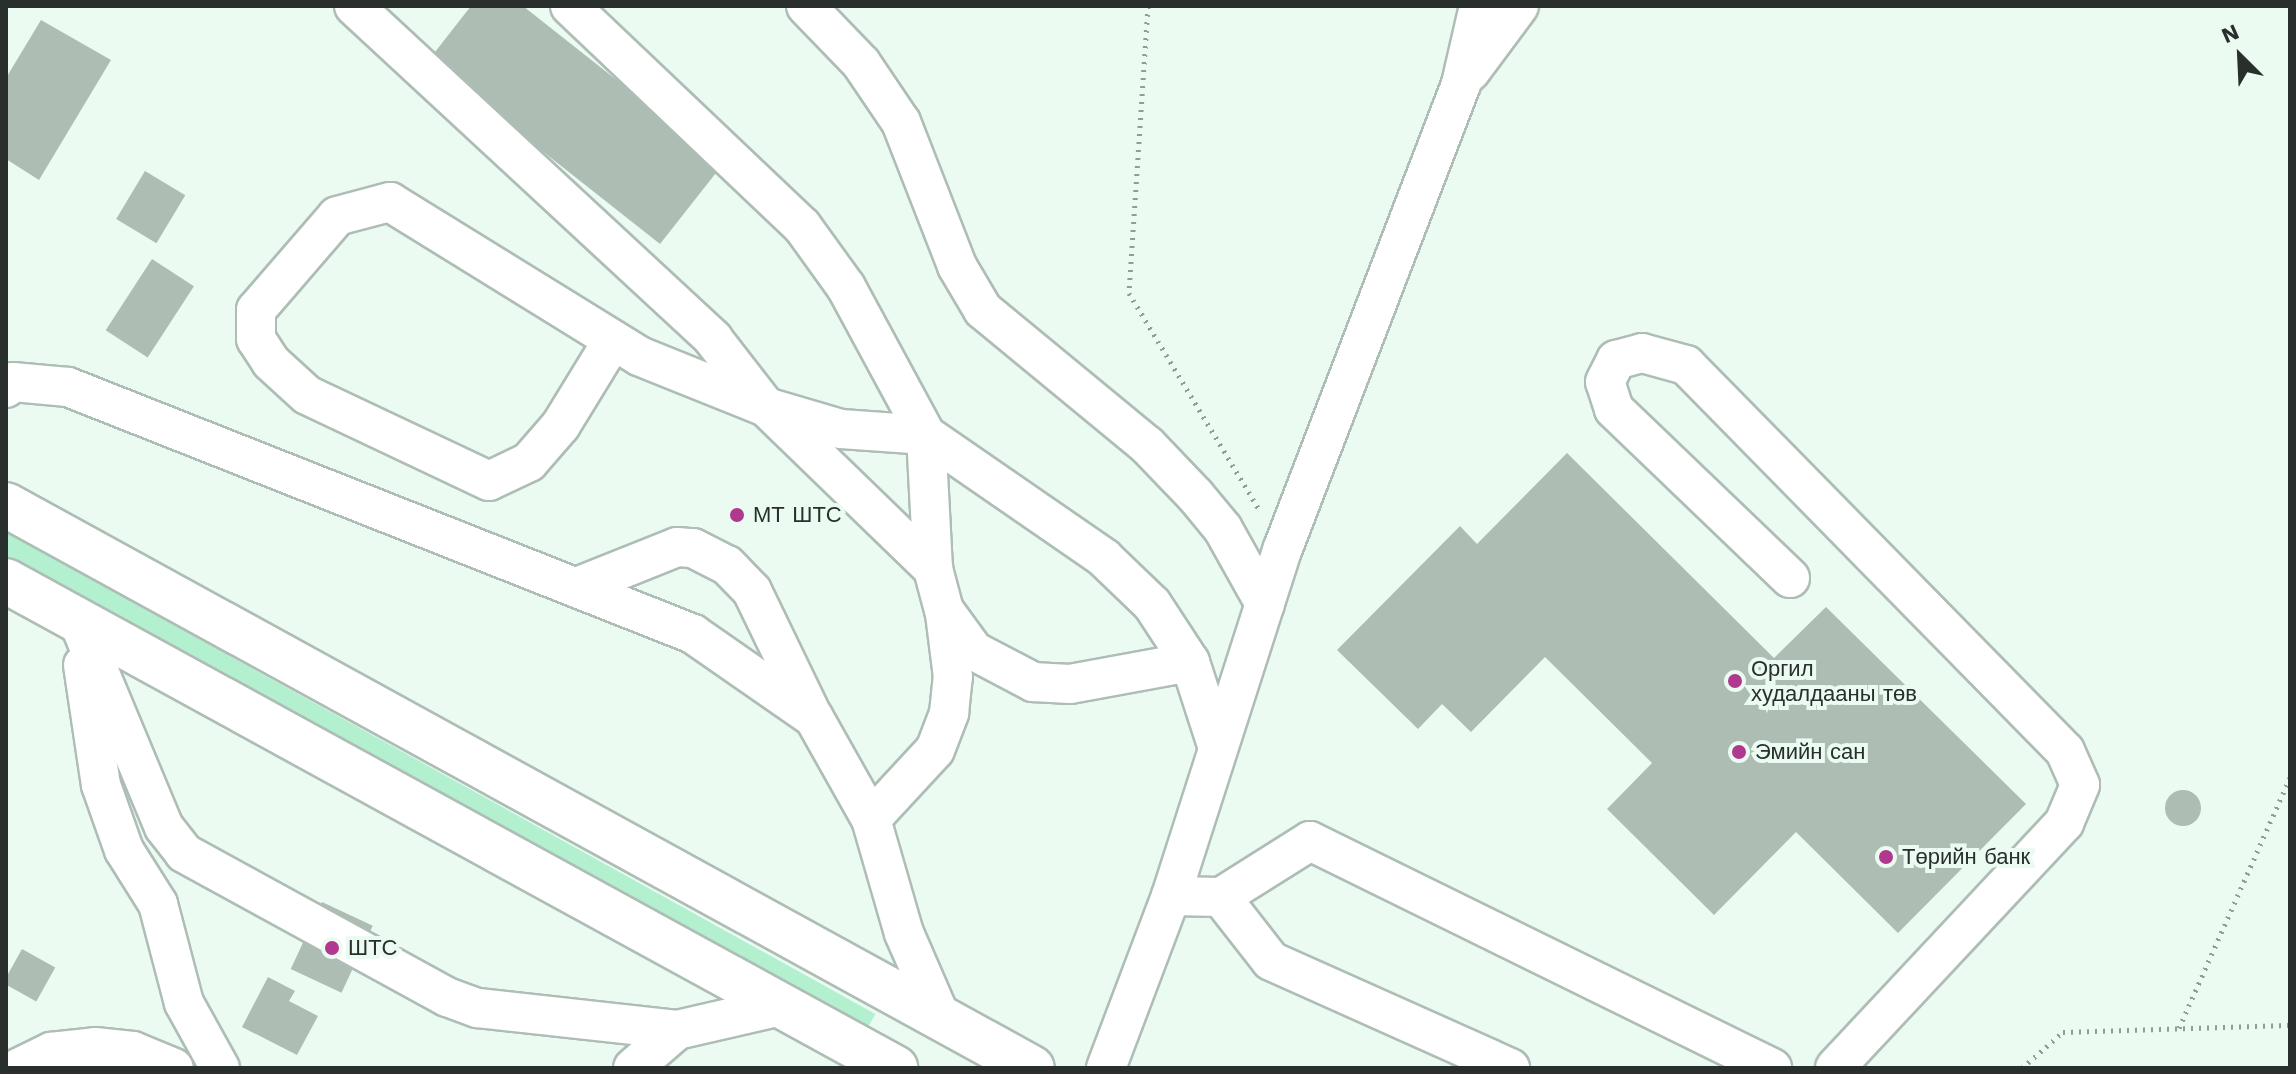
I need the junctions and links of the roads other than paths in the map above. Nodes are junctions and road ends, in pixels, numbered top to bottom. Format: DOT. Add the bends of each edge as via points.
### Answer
graph roads {
  1 [pos="354,6"];
  2 [pos="570,6"];
  3 [pos="806,6"];
  4 [pos="1479,6"];
  5 [pos="1519,6"];
  6 [pos="1461,84"];
  7 [pos="613,340"];
  8 [pos="6,388"];
  9 [pos="766,407"];
  10 [pos="926,435"];
  11 [pos="6,505"];
  12 [pos="933,569"];
  13 [pos="1790,578"];
  14 [pos="6,581"];
  15 [pos="577,587"];
  16 [pos="1265,604"];
  17 [pos="944,610"];
  18 [pos="79,623"];
  19 [pos="1190,662"];
  20 [pos="814,718"];
  21 [pos="1218,748"];
  22 [pos="871,819"];
  23 [pos="1171,896"];
  24 [pos="1221,897"];
  25 [pos="781,1006"];
  26 [pos="926,1010"];
  27 [pos="677,1030"];
  28 [pos="887,1064"];
  29 [pos="18,1068"];
  30 [pos="174,1068"];
  31 [pos="220,1068"];
  32 [pos="633,1068"];
  33 [pos="1032,1068"];
  34 [pos="1106,1068"];
  35 [pos="1510,1068"];
  36 [pos="1772,1068"];
  37 [pos="1835,1068"];
  1 -- 9 [label="lane" via="713,339"];
  2 -- 10 [label="lane" via="802,226 846,287"];
  3 -- 16 [label="lane" via="861,63 901,122 957,266 983,310 1147,445 1195,495 1223,529"];
  4 -- 6 [label="lane"];
  5 -- 6 [label="lane"];
  6 -- 16 [label="lane"];
  7 -- 7 [label="lane" via="561,425 529,462 489,481 307,395 271,362 256,339 256,310 337,216 390,202"];
  7 -- 9 [label="lane" via="639,356"];
  8 -- 15 [label="lane" via="13,382 68,387"];
  9 -- 10 [label="lane" via="841,429"];
  9 -- 12 [label="lane"];
  10 -- 12 [label="lane"];
  10 -- 19 [label="lane" via="1104,558 1152,604"];
  11 -- 26 [label="highway"];
  12 -- 17 [label="lane"];
  13 -- 37 [label="lane" via="1614,409 1605,382 1616,360 1642,353 1686,365 2065,751 2080,785 2064,823"];
  14 -- 18 [label="highway"];
  15 -- 20 [label="lane" via="693,634"];
  15 -- 20 [label="lane" via="677,547 693,548 727,565 752,591"];
  16 -- 21 [label="lane"];
  17 -- 19 [label="lane" via="974,651 1033,682 1070,684"];
  17 -- 22 [label="lane" via="953,677 949,713 935,750"];
  18 -- 25 [label="highway"];
  18 -- 27 [label="lane" via="164,827 184,853 447,997 478,1008"];
  18 -- 31 [label="lane" via="101,785 124,850 158,904 184,1003"];
  19 -- 21 [label="lane"];
  20 -- 22 [label="lane"];
  21 -- 23 [label="lane"];
  22 -- 26 [label="lane"];
  23 -- 24 [label="lane"];
  23 -- 34 [label="lane"];
  24 -- 35 [label="lane" via="1271,961"];
  24 -- 36 [label="lane" via="1310,841"];
  25 -- 27 [label="lane"];
  25 -- 28 [label="highway"];
  26 -- 28 [label="highway"];
  26 -- 33 [label="highway"];
  27 -- 32 [label="lane"];
  29 -- 30 [label="lane" via="51,1052 95,1047 133,1051"];
}
